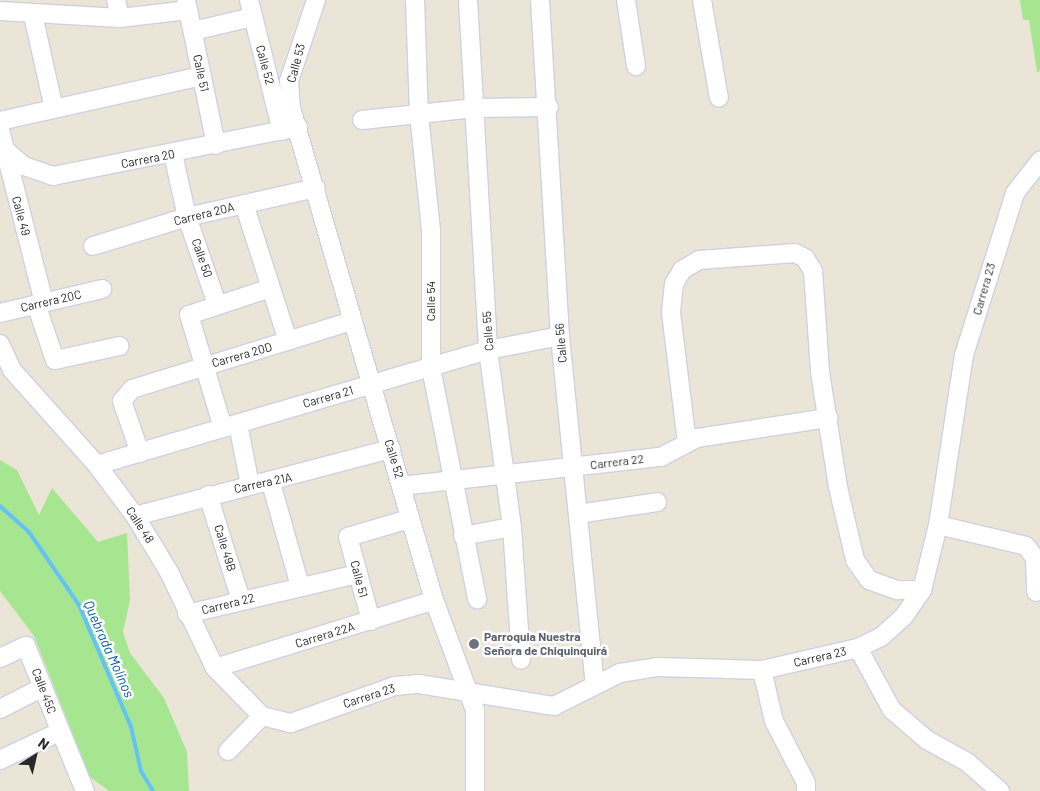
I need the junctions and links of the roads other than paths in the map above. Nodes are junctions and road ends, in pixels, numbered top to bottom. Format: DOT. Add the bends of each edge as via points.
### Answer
graph roads {
  1 [pos="116,0"];
  2 [pos="316,0"];
  3 [pos="415,0"];
  4 [pos="468,0"];
  5 [pos="540,0"];
  6 [pos="626,0"];
  7 [pos="702,0"];
  8 [pos="187,5"];
  9 [pos="251,8"];
  10 [pos="0,11"];
  11 [pos="33,15"];
  12 [pos="120,18"];
  13 [pos="193,31"];
  14 [pos="636,66"];
  15 [pos="202,76"];
  16 [pos="720,98"];
  17 [pos="549,106"];
  18 [pos="474,108"];
  19 [pos="54,109"];
  20 [pos="419,114"];
  21 [pos="362,120"];
  22 [pos="0,121"];
  23 [pos="290,129"];
  24 [pos="0,130"];
  25 [pos="216,145"];
  26 [pos="3,151"];
  27 [pos="173,154"];
  28 [pos="1040,161"];
  29 [pos="316,188"];
  30 [pos="244,204"];
  31 [pos="187,217"];
  32 [pos="93,246"];
  33 [pos="270,288"];
  34 [pos="102,289"];
  35 [pos="40,303"];
  36 [pos="217,304"];
  37 [pos="0,313"];
  38 [pos="352,321"];
  39 [pos="560,336"];
  40 [pos="288,342"];
  41 [pos="0,344"];
  42 [pos="120,346"];
  43 [pos="488,350"];
  44 [pos="204,366"];
  45 [pos="431,368"];
  46 [pos="372,384"];
  47 [pos="828,418"];
  48 [pos="230,426"];
  49 [pos="687,443"];
  50 [pos="390,450"];
  51 [pos="140,452"];
  52 [pos="97,465"];
  53 [pos="574,468"];
  54 [pos="505,474"];
  55 [pos="450,480"];
  56 [pos="271,483"];
  57 [pos="250,485"];
  58 [pos="402,486"];
  59 [pos="208,495"];
  60 [pos="657,502"];
  61 [pos="578,514"];
  62 [pos="135,516"];
  63 [pos="409,519"];
  64 [pos="938,525"];
  65 [pos="512,527"];
  66 [pos="463,536"];
  67 [pos="357,574"];
  68 [pos="300,586"];
  69 [pos="922,590"];
  70 [pos="1036,592"];
  71 [pos="477,599"];
  72 [pos="241,600"];
  73 [pos="434,600"];
  74 [pos="187,614"];
  75 [pos="371,621"];
  76 [pos="858,648"];
  77 [pos="0,658"];
  78 [pos="521,660"];
  79 [pos="215,668"];
  80 [pos="762,670"];
  81 [pos="595,685"];
  82 [pos="44,687"];
  83 [pos="467,692"];
  84 [pos="0,709"];
  85 [pos="262,716"];
  86 [pos="59,732"];
  87 [pos="228,750"];
  88 [pos="0,760"];
  89 [pos="86,791"];
  90 [pos="475,791"];
  91 [pos="806,791"];
  92 [pos="1000,791"];
  1 -- 12 [label="street"];
  2 -- 23 [label="street, Calle 53" via="289,81"];
  3 -- 20 [label="street, Calle 54"];
  4 -- 18 [label="street, Calle 55"];
  5 -- 17 [label="street, Calle 56"];
  6 -- 14 [label="street"];
  7 -- 16 [label="street"];
  8 -- 12 [label="street"];
  8 -- 13 [label="street, Calle 51"];
  9 -- 13 [label="street"];
  9 -- 23 [label="street, Calle 52"];
  10 -- 11 [label="street"];
  11 -- 12 [label="street"];
  11 -- 19 [label="street"];
  13 -- 15 [label="street, Calle 51"];
  15 -- 19 [label="street"];
  15 -- 25 [label="street, Calle 51"];
  17 -- 18 [label="street"];
  17 -- 39 [label="street, Calle 56"];
  18 -- 20 [label="street"];
  18 -- 43 [label="street, Calle 55"];
  19 -- 22 [label="street"];
  20 -- 21 [label="street"];
  20 -- 45 [label="street, Calle 54" via="431,231"];
  23 -- 25 [label="street, Carrera 20"];
  23 -- 29 [label="street, Calle 52"];
  24 -- 26 [label="street, Calle 49"];
  25 -- 27 [label="street, Carrera 20"];
  26 -- 27 [label="street, Carrera 20" via="24,166 53,176"];
  26 -- 35 [label="street, Calle 49"];
  27 -- 31 [label="street, Calle 50"];
  28 -- 64 [label="street, Carrera 23" via="1015,193 964,355"];
  29 -- 30 [label="street, Carrera 20A"];
  29 -- 38 [label="street, Calle 52"];
  30 -- 31 [label="street, Carrera 20A"];
  30 -- 33 [label="street"];
  31 -- 32 [label="street, Carrera 20A"];
  31 -- 36 [label="street, Calle 50"];
  33 -- 36 [label="street"];
  33 -- 40 [label="street"];
  34 -- 35 [label="street, Carrera 20C"];
  35 -- 37 [label="street, Carrera 20C"];
  35 -- 42 [label="street, Calle 49" via="55,360"];
  36 -- 44 [label="street" via="189,315"];
  38 -- 40 [label="street, Carrera 20D"];
  38 -- 46 [label="street, Calle 52"];
  39 -- 43 [label="street, Carrera 21"];
  39 -- 53 [label="street, Calle 56"];
  40 -- 44 [label="street, Carrera 20D"];
  41 -- 52 [label="street, Calle 48" via="12,370"];
  43 -- 45 [label="street, Carrera 21"];
  43 -- 54 [label="street, Calle 55"];
  44 -- 48 [label="street"];
  44 -- 51 [label="street, Carrera 20D" via="132,389 122,401"];
  45 -- 46 [label="street, Carrera 21"];
  45 -- 55 [label="street, Calle 54"];
  46 -- 48 [label="street, Carrera 21"];
  46 -- 50 [label="street, Calle 52"];
  47 -- 49 [label="street, Carrera 22"];
  47 -- 49 [label="street" via="813,271 805,258 795,253 698,260 682,270 674,284 671,312"];
  47 -- 69 [label="street" via="855,560 869,580 898,590"];
  48 -- 51 [label="street, Carrera 21"];
  48 -- 57 [label="street"];
  49 -- 53 [label="street, Carrera 22" via="661,457"];
  50 -- 56 [label="street, Carrera 21A"];
  50 -- 58 [label="street, Calle 52"];
  51 -- 52 [label="street, Carrera 21"];
  52 -- 62 [label="street, Calle 48"];
  53 -- 54 [label="street, Carrera 22"];
  53 -- 61 [label="street, Calle 56"];
  54 -- 55 [label="street, Carrera 22"];
  54 -- 65 [label="street, Calle 55"];
  55 -- 58 [label="street, Carrera 22"];
  55 -- 66 [label="street, Calle 54"];
  56 -- 57 [label="street, Carrera 21A"];
  56 -- 68 [label="street"];
  57 -- 59 [label="street, Carrera 21A"];
  58 -- 63 [label="street, Calle 52"];
  59 -- 62 [label="street, Carrera 21A"];
  59 -- 72 [label="street, Calle 49B"];
  60 -- 61 [label="street"];
  61 -- 81 [label="street, Calle 56"];
  62 -- 74 [label="street, Calle 48" via="169,572"];
  63 -- 67 [label="street, Calle 51" via="348,537"];
  63 -- 73 [label="street, Calle 52"];
  64 -- 69 [label="street, Carrera 23"];
  64 -- 70 [label="street" via="1026,546 1036,558"];
  65 -- 66 [label="street"];
  65 -- 78 [label="street, Calle 55"];
  66 -- 71 [label="street, Calle 54"];
  67 -- 68 [label="street, Carrera 22"];
  67 -- 75 [label="street, Calle 51"];
  68 -- 72 [label="street, Carrera 22"];
  69 -- 76 [label="street, Carrera 23" via="894,627"];
  72 -- 74 [label="street, Carrera 22"];
  73 -- 75 [label="street, Carrera 22A"];
  73 -- 83 [label="street, Calle 52"];
  74 -- 79 [label="street, Calle 48"];
  75 -- 79 [label="street, Carrera 22A"];
  76 -- 80 [label="street, Carrera 23"];
  76 -- 92 [label="street" via="892,710 927,740 967,762"];
  77 -- 82 [label="street, Calle 45C" via="26,646"];
  79 -- 85 [label="street, Calle 48"];
  80 -- 81 [label="street, Carrera 23" via="657,667 620,673"];
  80 -- 91 [label="street" via="774,721 806,782"];
  81 -- 83 [label="street, Carrera 23" via="554,706"];
  82 -- 84 [label="street"];
  82 -- 86 [label="street, Calle 45C"];
  83 -- 85 [label="street, Carrera 23" via="419,684 395,686 291,723"];
  83 -- 90 [label="street, Calle 52" via="475,710"];
  85 -- 87 [label="street"];
  86 -- 88 [label="street"];
  86 -- 89 [label="street, Calle 45C"];
}
